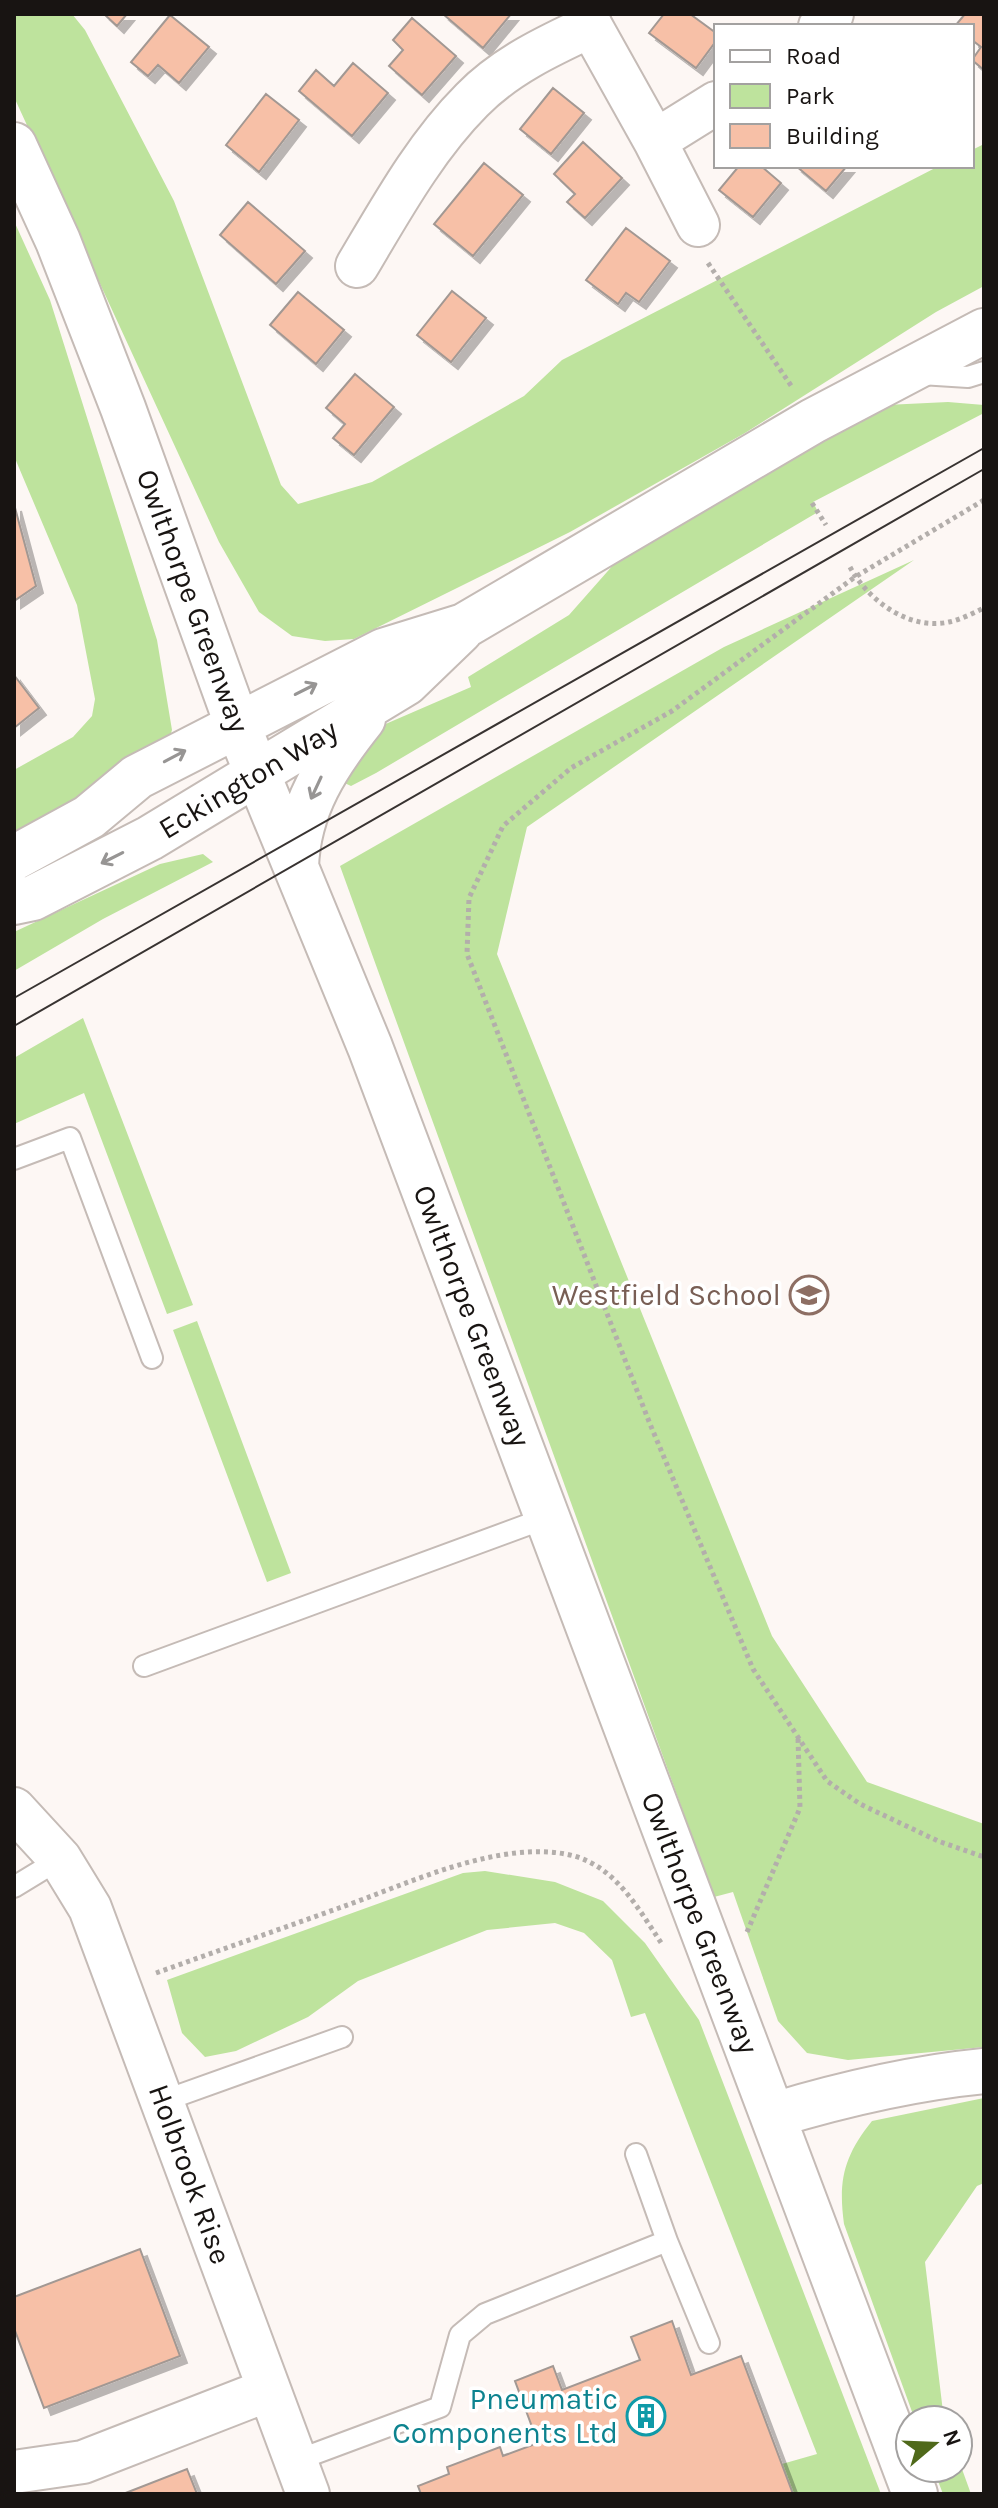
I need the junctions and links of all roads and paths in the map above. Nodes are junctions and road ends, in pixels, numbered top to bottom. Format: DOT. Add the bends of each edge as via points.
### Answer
graph roads {
  1 [pos="588,20"];
  2 [pos="714,104"];
  3 [pos="655,141"];
  4 [pos="14,145"];
  5 [pos="698,225"];
  6 [pos="357,266"];
  7 [pos="984,331"];
  8 [pos="984,372"];
  9 [pos="903,374"];
  10 [pos="794,390"];
  11 [pos="984,500"];
  12 [pos="812,503"];
  13 [pos="826,525"];
  14 [pos="850,567"];
  15 [pos="855,577"];
  16 [pos="984,608"];
  17 [pos="464,626"];
  18 [pos="376,702"];
  19 [pos="237,724"];
  20 [pos="243,783"];
  21 [pos="89,817"];
  22 [pos="14,858"];
  23 [pos="296,867"];
  24 [pos="14,902"];
  25 [pos="14,1159"];
  26 [pos="152,1358"];
  27 [pos="546,1518"];
  28 [pos="144,1666"];
  29 [pos="798,1737"];
  30 [pos="14,1809"];
  31 [pos="984,1857"];
  32 [pos="60,1859"];
  33 [pos="14,1887"];
  34 [pos="746,1936"];
  35 [pos="663,1946"];
  36 [pos="121,1985"];
  37 [pos="342,2037"];
  38 [pos="984,2071"];
  39 [pos="163,2101"];
  40 [pos="774,2115"];
  41 [pos="636,2154"];
  42 [pos="667,2241"];
  43 [pos="709,2343"];
  44 [pos="268,2390"];
  45 [pos="14,2472"];
  46 [pos="301,2478"];
  47 [pos="915,2494"];
  1 -- 3 [label="street"];
  1 -- 6 [label="street" via="473,99 379,194"];
  2 -- 3 [label="street"];
  3 -- 5 [label="street"];
  4 -- 19 [label="street, Owlthorpe Greenway" via="123,408"];
  5 -- 10 [label="path" via="697,246"];
  7 -- 9 [label="street, Eckington Way"];
  8 -- 9 [label="lane" via="968,377"];
  9 -- 17 [label="street, Eckington Way" via="813,421"];
  11 -- 15 [label="path"];
  12 -- 13 [label="path"];
  14 -- 15 [label="path"];
  15 -- 16 [label="path" via="865,592 905,618 946,623"];
  15 -- 29 [label="path" via="672,711 571,768 503,826 469,898 467,954 554,1179 753,1669"];
  17 -- 18 [label="street, Eckington Way" via="406,683"];
  19 -- 17 [label="street, Eckington Way, one-way" via="383,651"];
  18 -- 20 [label="street, Eckington Way"];
  18 -- 23 [label="street, one-way" via="318,783 297,837"];
  19 -- 20 [label="street, Owlthorpe Greenway"];
  21 -- 19 [label="street, Eckington Way, one-way" via="137,777"];
  20 -- 21 [label="street" via="141,797"];
  20 -- 23 [label="street, Owlthorpe Greenway" via="274,815"];
  20 -- 24 [label="street, Eckington Way, one-way" via="111,858 33,898"];
  21 -- 22 [label="street, Eckington Way"];
  23 -- 27 [label="street, Owlthorpe Greenway" via="370,1047"];
  25 -- 26 [label="lane" via="70,1138"];
  27 -- 28 [label="lane"];
  27 -- 40 [label="street, Owlthorpe Greenway"];
  29 -- 31 [label="path" via="827,1781 860,1804"];
  29 -- 34 [label="path" via="800,1808"];
  30 -- 32 [label="street"];
  32 -- 33 [label="lane"];
  32 -- 36 [label="street, Holbrook Rise" via="90,1908"];
  35 -- 36 [label="path" via="606,1870 574,1856 532,1854 466,1864"];
  36 -- 39 [label="street, Holbrook Rise"];
  37 -- 39 [label="lane"];
  38 -- 40 [label="street" via="847,2093"];
  39 -- 44 [label="street, Holbrook Rise"];
  40 -- 47 [label="street, Owlthorpe Greenway"];
  41 -- 42 [label="lane"];
  42 -- 43 [label="lane"];
  42 -- 46 [label="lane" via="485,2314 460,2335 440,2407"];
  44 -- 45 [label="street" via="83,2462"];
  44 -- 46 [label="street, Holbrook Rise"];
}
